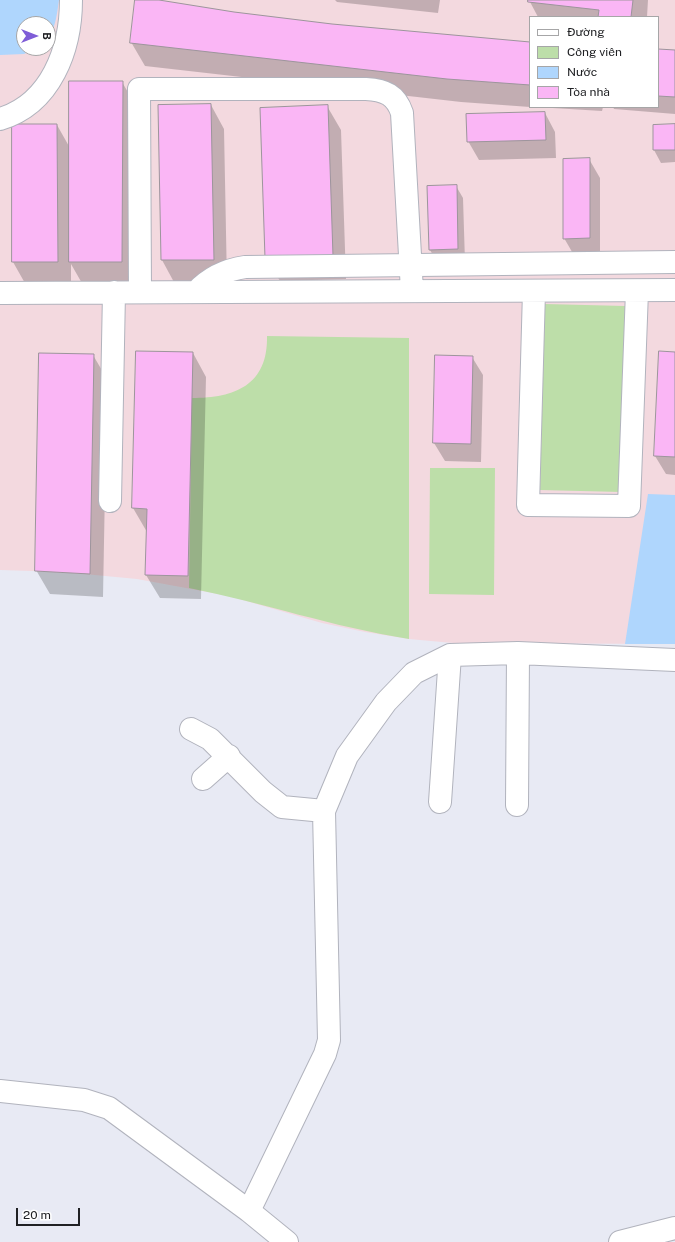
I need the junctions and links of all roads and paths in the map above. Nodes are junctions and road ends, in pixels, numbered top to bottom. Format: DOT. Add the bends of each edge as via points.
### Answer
graph roads {
  1 [pos="71,0"];
  2 [pos="0,119"];
  3 [pos="675,262"];
  4 [pos="513,263"];
  5 [pos="410,265"];
  6 [pos="675,290"];
  7 [pos="412,291"];
  8 [pos="523,291"];
  9 [pos="637,291"];
  10 [pos="114,292"];
  11 [pos="140,292"];
  12 [pos="196,292"];
  13 [pos="0,293"];
  14 [pos="110,501"];
  15 [pos="518,653"];
  16 [pos="450,655"];
  17 [pos="675,660"];
  18 [pos="191,729"];
  19 [pos="229,756"];
  20 [pos="203,779"];
  21 [pos="440,802"];
  22 [pos="517,805"];
  23 [pos="324,811"];
  24 [pos="0,1091"];
  25 [pos="249,1211"];
  26 [pos="675,1228"];
  27 [pos="287,1242"];
  28 [pos="620,1242"];
  1 -- 2 [label="street" via="65,47 49,82 26,108"];
  3 -- 4 [label="street"];
  4 -- 5 [label="street"];
  4 -- 8 [label="street"];
  5 -- 7 [label="street"];
  5 -- 11 [label="street" via="402,113 399,104 387,92 366,89 139,89"];
  5 -- 12 [label="street" via="240,268 213,277"];
  6 -- 9 [label="street"];
  7 -- 8 [label="street"];
  7 -- 12 [label="street"];
  8 -- 9 [label="street"];
  8 -- 9 [label="street" via="528,505 630,506"];
  10 -- 11 [label="street"];
  10 -- 13 [label="street"];
  10 -- 14 [label="street"];
  11 -- 12 [label="street"];
  15 -- 16 [label="street"];
  15 -- 17 [label="street"];
  15 -- 22 [label="street"];
  16 -- 21 [label="street"];
  16 -- 23 [label="street" via="414,673 386,702 347,756"];
  18 -- 19 [label="street" via="210,739"];
  19 -- 20 [label="street"];
  19 -- 23 [label="street" via="263,792 282,806"];
  23 -- 25 [label="street" via="329,1040 325,1054"];
  24 -- 25 [label="street" via="84,1100 109,1108"];
  25 -- 27 [label="street"];
  26 -- 28 [label="street"];
}
